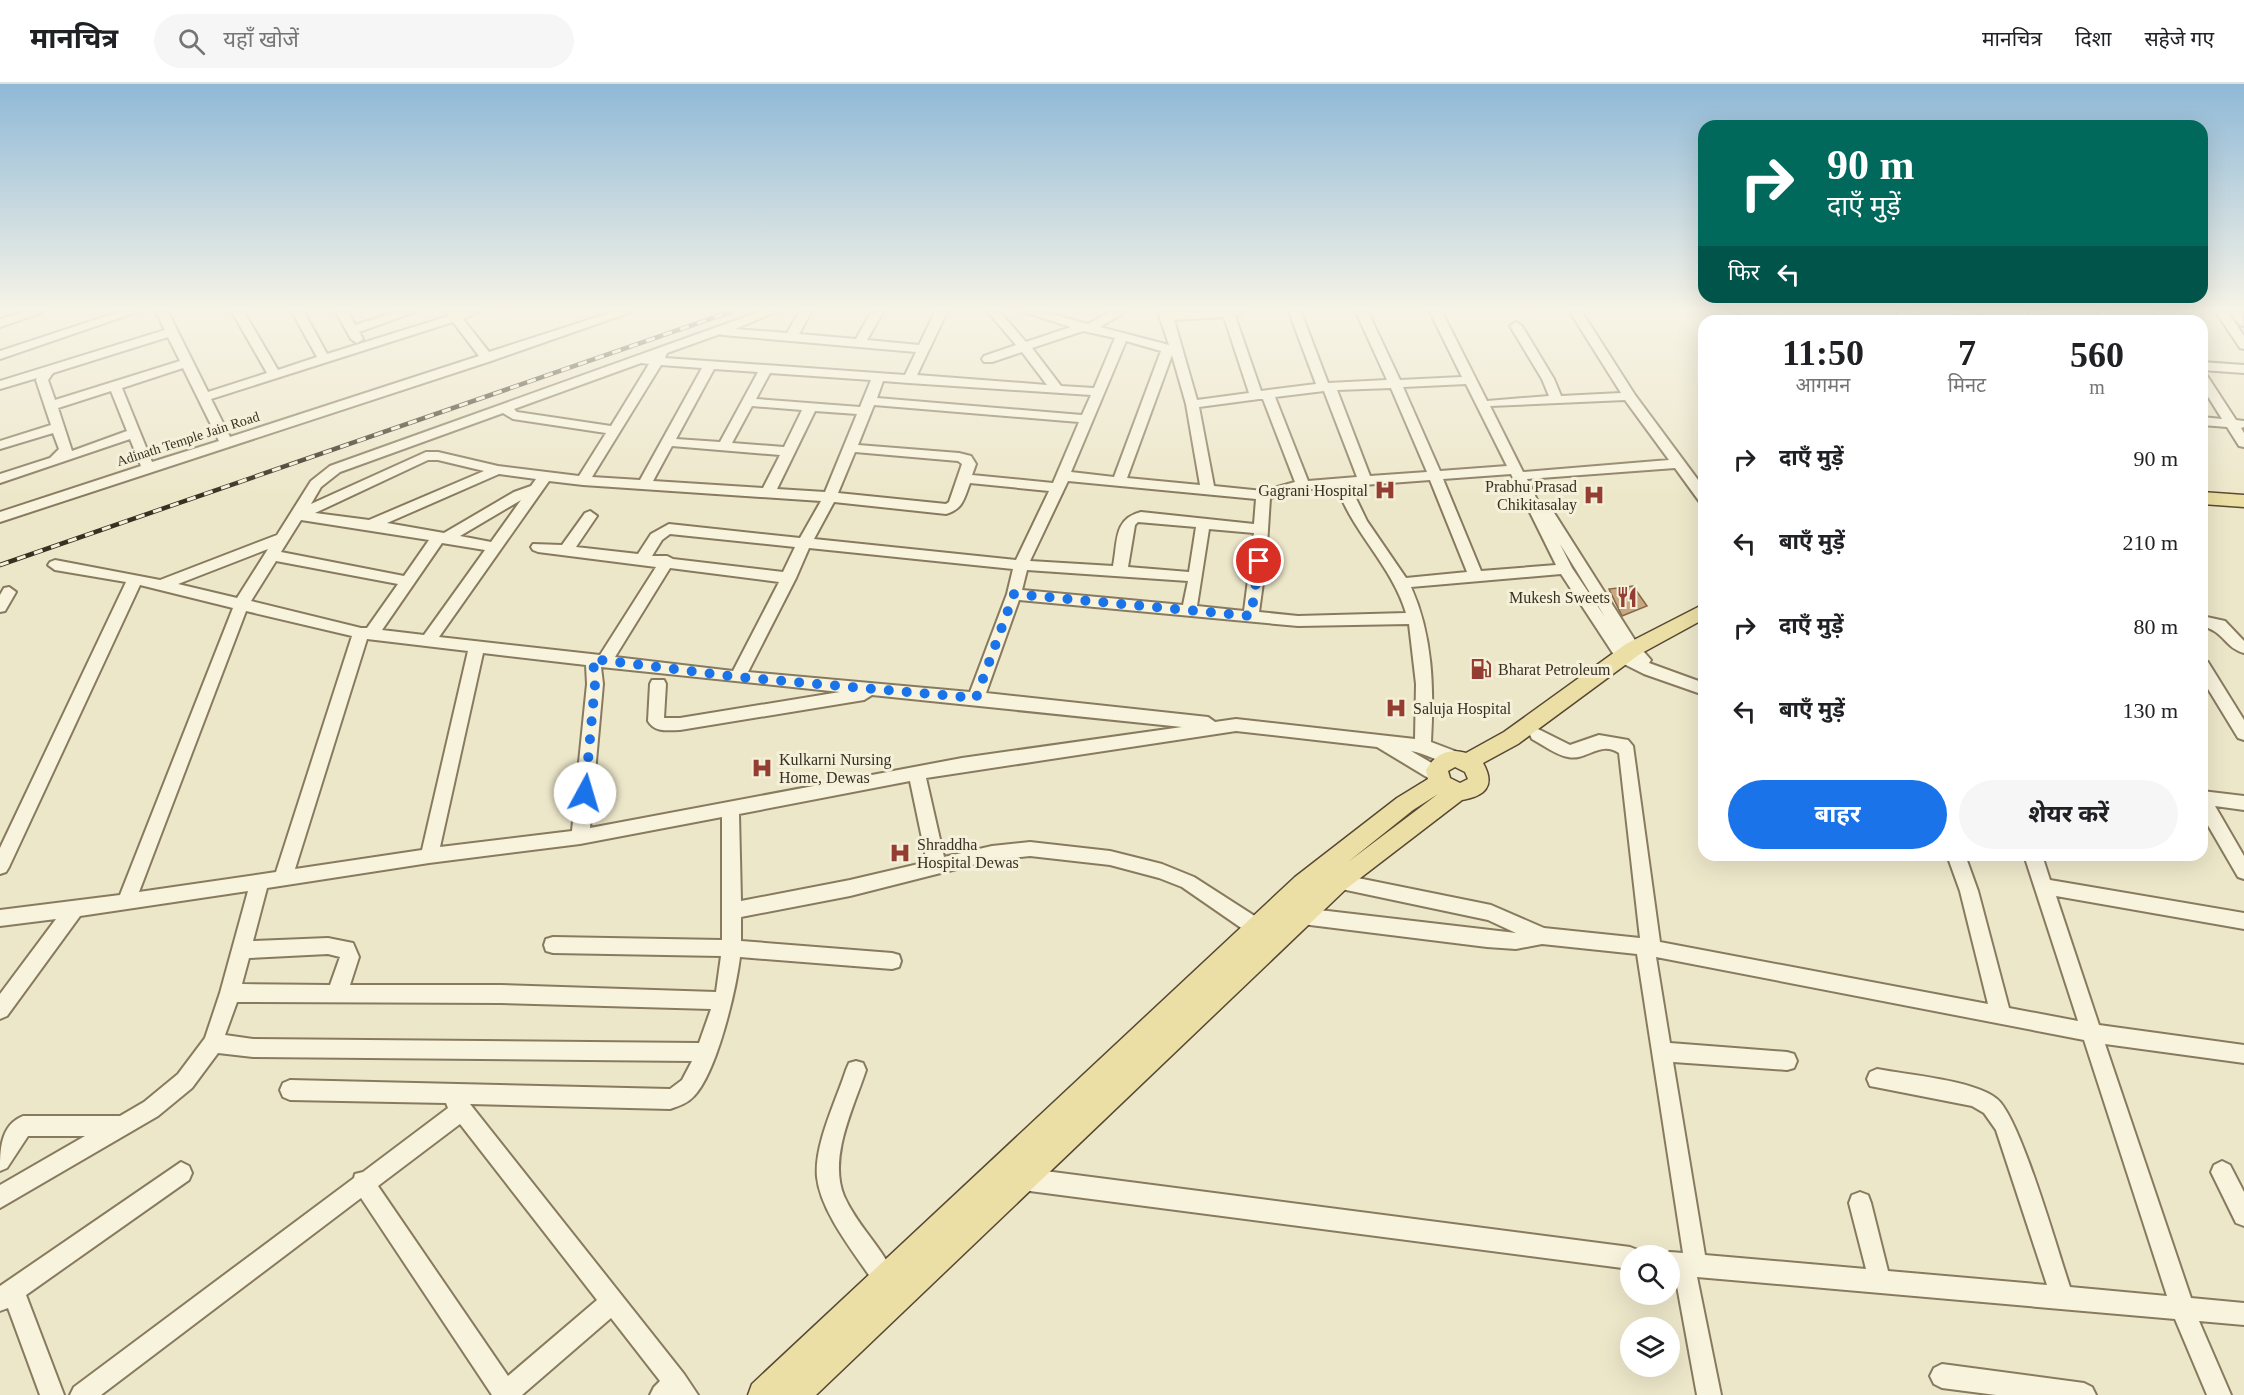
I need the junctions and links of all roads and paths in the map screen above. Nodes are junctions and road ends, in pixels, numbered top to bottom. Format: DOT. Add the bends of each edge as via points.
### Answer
graph roads {
  1 [pos="38,373"];
  2 [pos="46,373"];
  3 [pos="155,373"];
  4 [pos="192,373"];
  5 [pos="281,373"];
  6 [pos="440,373"];
  7 [pos="601,373"];
  8 [pos="649,373"];
  9 [pos="705,373"];
  10 [pos="764,373"];
  11 [pos="833,373"];
  12 [pos="912,373"];
  13 [pos="1045,373"];
  14 [pos="1106,373"];
  15 [pos="1163,373"];
  16 [pos="1181,373"];
  17 [pos="1254,373"];
  18 [pos="1320,373"];
  19 [pos="1390,373"];
  20 [pos="1467,373"];
  21 [pos="1477,373"];
  22 [pos="1544,373"];
  23 [pos="1615,373"];
  24 [pos="275,375"];
  25 [pos="879,376"];
  26 [pos="909,379"];
  27 [pos="1470,380"];
  28 [pos="1394,382"];
  29 [pos="0,385"];
  30 [pos="2208,385"];
  31 [pos="115,386"];
  32 [pos="1326,387"];
  33 [pos="1057,389"];
  34 [pos="1098,392"];
  35 [pos="1262,395"];
  36 [pos="1629,396"];
  37 [pos="204,398"];
  38 [pos="1557,400"];
  39 [pos="748,402"];
  40 [pos="1492,403"];
  41 [pos="1192,404"];
  42 [pos="51,406"];
  43 [pos="867,406"];
  44 [pos="810,407"];
  45 [pos="505,408"];
  46 [pos="1087,419"];
  47 [pos="2208,422"];
  48 [pos="2238,424"];
  49 [pos="58,427"];
  50 [pos="614,430"];
  51 [pos="134,433"];
  52 [pos="668,441"];
  53 [pos="226,442"];
  54 [pos="2244,442"];
  55 [pos="0,445"];
  56 [pos="724,446"];
  57 [pos="850,448"];
  58 [pos="788,452"];
  59 [pos="55,461"];
  60 [pos="1679,463"];
  61 [pos="148,468"];
  62 [pos="498,470"];
  63 [pos="1514,470"];
  64 [pos="546,475"];
  65 [pos="1433,475"];
  66 [pos="1528,475"];
  67 [pos="964,478"];
  68 [pos="0,479"];
  69 [pos="1365,480"];
  70 [pos="583,481"];
  71 [pos="1060,482"];
  72 [pos="1119,482"];
  73 [pos="1342,482"];
  74 [pos="644,485"];
  75 [pos="1303,486"];
  76 [pos="536,489"];
  77 [pos="1208,490"];
  78 [pos="1698,490"];
  79 [pos="768,493"];
  80 [pos="1263,495"];
  81 [pos="830,497"];
  82 [pos="2208,498"];
  83 [pos="2244,501"];
  84 [pos="2208,506"];
  85 [pos="2244,509"];
  86 [pos="298,515"];
  87 [pos="590,516"];
  88 [pos="0,517"];
  89 [pos="1203,524"];
  90 [pos="370,525"];
  91 [pos="1260,529"];
  92 [pos="441,538"];
  93 [pos="281,539"];
  94 [pos="804,544"];
  95 [pos="495,547"];
  96 [pos="538,547"];
  97 [pos="566,550"];
  98 [pos="272,555"];
  99 [pos="643,559"];
  100 [pos="667,561"];
  101 [pos="55,565"];
  102 [pos="1021,565"];
  103 [pos="1565,569"];
  104 [pos="1120,571"];
  105 [pos="1475,575"];
  106 [pos="1196,577"];
  107 [pos="789,578"];
  108 [pos="135,579"];
  109 [pos="406,581"];
  110 [pos="1401,583"];
  111 [pos="161,585"];
  112 [pos="9,592"];
  113 [pos="1014,594"];
  114 [pos="242,603"];
  115 [pos="0,608"];
  116 [pos="1189,610"];
  117 [pos="1698,615"];
  118 [pos="1251,616"];
  119 [pos="1416,618"];
  120 [pos="2208,622"];
  121 [pos="1698,630"];
  122 [pos="366,634"];
  123 [pos="429,639"];
  124 [pos="477,647"];
  125 [pos="2243,649"];
  126 [pos="599,659"];
  127 [pos="1635,659"];
  128 [pos="2208,676"];
  129 [pos="738,677"];
  130 [pos="658,684"];
  131 [pos="1698,686"];
  132 [pos="886,691"];
  133 [pos="976,698"];
  134 [pos="1236,725"];
  135 [pos="2244,734"];
  136 [pos="1538,735"];
  137 [pos="1379,740"];
  138 [pos="1423,746"];
  139 [pos="1466,764"];
  140 [pos="917,774"];
  141 [pos="1445,782"];
  142 [pos="2208,800"];
  143 [pos="2244,803"];
  144 [pos="730,808"];
  145 [pos="2208,809"];
  146 [pos="580,837"];
  147 [pos="429,856"];
  148 [pos="1958,861"];
  149 [pos="2035,861"];
  150 [pos="0,867"];
  151 [pos="937,867"];
  152 [pos="2243,868"];
  153 [pos="283,879"];
  154 [pos="260,881"];
  155 [pos="1338,882"];
  156 [pos="2043,886"];
  157 [pos="126,902"];
  158 [pos="74,909"];
  159 [pos="732,910"];
  160 [pos="1302,916"];
  161 [pos="0,918"];
  162 [pos="2244,921"];
  163 [pos="1257,928"];
  164 [pos="1542,936"];
  165 [pos="553,945"];
  166 [pos="1648,947"];
  167 [pos="730,948"];
  168 [pos="242,950"];
  169 [pos="892,961"];
  170 [pos="230,993"];
  171 [pos="337,993"];
  172 [pos="724,1001"];
  173 [pos="0,1009"];
  174 [pos="2001,1015"];
  175 [pos="2093,1033"];
  176 [pos="213,1043"];
  177 [pos="706,1052"];
  178 [pos="1661,1052"];
  179 [pos="2244,1054"];
  180 [pos="1787,1061"];
  181 [pos="856,1070"];
  182 [pos="1877,1079"];
  183 [pos="290,1090"];
  184 [pos="456,1102"];
  185 [pos="121,1126"];
  186 [pos="0,1161"];
  187 [pos="2222,1172"];
  188 [pos="181,1173"];
  189 [pos="1023,1179"];
  190 [pos="363,1182"];
  191 [pos="0,1197"];
  192 [pos="1860,1203"];
  193 [pos="2244,1215"];
  194 [pos="1620,1257"];
  195 [pos="1683,1265"];
  196 [pos="885,1279"];
  197 [pos="1880,1282"];
  198 [pos="6,1295"];
  199 [pos="2062,1298"];
  200 [pos="613,1302"];
  201 [pos="2183,1309"];
  202 [pos="2244,1314"];
  203 [pos="1942,1376"];
  204 [pos="674,1391"];
  205 [pos="505,1394"];
  206 [pos="52,1395"];
  207 [pos="82,1395"];
  208 [pos="763,1395"];
  209 [pos="794,1395"];
  210 [pos="1709,1395"];
  211 [pos="2084,1395"];
  212 [pos="2219,1395"];
  1 -- 29 [label="street"];
  2 -- 42 [label="street" via="42,380"];
  3 -- 31 [label="street"];
  4 -- 37 [label="street"];
  5 -- 24 [label="street"];
  6 -- 53 [label="street, Adinath Temple Jain Road"];
  7 -- 45 [label="street"];
  8 -- 50 [label="street"];
  9 -- 52 [label="street"];
  10 -- 39 [label="street"];
  11 -- 25 [label="street"];
  12 -- 26 [label="street"];
  13 -- 33 [label="street"];
  14 -- 34 [label="street"];
  15 -- 72 [label="street"];
  16 -- 41 [label="street"];
  17 -- 35 [label="street"];
  18 -- 32 [label="street"];
  19 -- 28 [label="street"];
  20 -- 27 [label="street"];
  21 -- 40 [label="street"];
  22 -- 38 [label="street"];
  23 -- 36 [label="street"];
  24 -- 37 [label="street"];
  25 -- 26 [label="street"];
  25 -- 43 [label="street"];
  26 -- 33 [label="street"];
  27 -- 28 [label="street"];
  27 -- 63 [label="street"];
  28 -- 32 [label="street"];
  28 -- 65 [label="street"];
  30 -- 48 [label="street"];
  31 -- 42 [label="street"];
  31 -- 51 [label="street"];
  32 -- 35 [label="street"];
  32 -- 69 [label="street"];
  33 -- 34 [label="street"];
  34 -- 46 [label="street"];
  35 -- 41 [label="street"];
  35 -- 75 [label="street"];
  36 -- 38 [label="street"];
  36 -- 60 [label="street"];
  37 -- 53 [label="street"];
  38 -- 40 [label="street"];
  39 -- 44 [label="street"];
  39 -- 56 [label="street"];
  40 -- 66 [label="street"];
  41 -- 77 [label="street"];
  42 -- 49 [label="street"];
  43 -- 44 [label="street"];
  43 -- 46 [label="street"];
  43 -- 57 [label="street"];
  44 -- 58 [label="street"];
  45 -- 50 [label="street" via="513,415"];
  45 -- 86 [label="street" via="335,469 316,484"];
  46 -- 71 [label="street"];
  47 -- 48 [label="street"];
  48 -- 54 [label="street"];
  49 -- 55 [label="street"];
  49 -- 59 [label="street" via="66,450"];
  50 -- 70 [label="street"];
  51 -- 59 [label="street"];
  51 -- 61 [label="street"];
  52 -- 56 [label="street"];
  52 -- 74 [label="street"];
  53 -- 61 [label="street, Adinath Temple Jain Road"];
  56 -- 58 [label="street"];
  57 -- 67 [label="street" via="959,457 969,464"];
  57 -- 81 [label="street"];
  58 -- 79 [label="street"];
  59 -- 68 [label="street"];
  60 -- 66 [label="street"];
  60 -- 78 [label="street"];
  61 -- 88 [label="street, Adinath Temple Jain Road"];
  62 -- 64 [label="street"];
  62 -- 86 [label="street" via="426,456"];
  62 -- 90 [label="street"];
  63 -- 65 [label="street"];
  63 -- 103 [label="street"];
  64 -- 70 [label="street"];
  64 -- 76 [label="street"];
  65 -- 69 [label="street"];
  65 -- 105 [label="street"];
  66 -- 127 [label="street" via="1550,519"];
  67 -- 71 [label="street"];
  67 -- 81 [label="street" via="956,503 946,509"];
  69 -- 73 [label="street"];
  70 -- 74 [label="street"];
  71 -- 72 [label="street"];
  71 -- 102 [label="street"];
  72 -- 77 [label="street"];
  73 -- 75 [label="street"];
  73 -- 110 [label="street" via="1356,517"];
  74 -- 79 [label="street"];
  75 -- 80 [label="street"];
  76 -- 92 [label="street"];
  76 -- 95 [label="street"];
  77 -- 80 [label="street"];
  79 -- 81 [label="street"];
  80 -- 91 [label="street"];
  81 -- 94 [label="street"];
  82 -- 83 [label="main road"];
  84 -- 85 [label="main road"];
  86 -- 90 [label="street"];
  86 -- 93 [label="street"];
  87 -- 97 [label="street"];
  89 -- 91 [label="street"];
  89 -- 104 [label="street" via="1133,519 1128,524"];
  89 -- 106 [label="street"];
  90 -- 92 [label="street"];
  91 -- 118 [label="street"];
  92 -- 95 [label="street"];
  92 -- 109 [label="street"];
  93 -- 98 [label="street"];
  93 -- 111 [label="street"];
  94 -- 99 [label="street" via="669,530 661,531"];
  94 -- 102 [label="street"];
  94 -- 107 [label="street"];
  95 -- 123 [label="street"];
  96 -- 97 [label="street"];
  97 -- 99 [label="street"];
  98 -- 109 [label="street"];
  98 -- 114 [label="street"];
  99 -- 100 [label="street"];
  100 -- 107 [label="street"];
  100 -- 126 [label="street"];
  101 -- 108 [label="street"];
  102 -- 104 [label="street"];
  102 -- 113 [label="street"];
  103 -- 105 [label="street"];
  103 -- 127 [label="street"];
  104 -- 106 [label="street"];
  105 -- 110 [label="street"];
  106 -- 116 [label="street"];
  107 -- 129 [label="street"];
  108 -- 111 [label="street"];
  108 -- 150 [label="street"];
  109 -- 122 [label="street"];
  110 -- 119 [label="street"];
  111 -- 114 [label="street"];
  112 -- 115 [label="street"];
  113 -- 116 [label="street"];
  113 -- 133 [label="street"];
  114 -- 122 [label="street"];
  114 -- 157 [label="street"];
  116 -- 118 [label="street"];
  117 -- 127 [label="main road"];
  118 -- 119 [label="street" via="1298,621"];
  119 -- 138 [label="street" via="1426,695"];
  120 -- 125 [label="street" via="2220,625"];
  121 -- 127 [label="main road"];
  122 -- 123 [label="street"];
  122 -- 153 [label="street"];
  123 -- 124 [label="street"];
  124 -- 126 [label="street"];
  124 -- 147 [label="street"];
  126 -- 129 [label="street"];
  126 -- 146 [label="street"];
  127 -- 131 [label="street"];
  127 -- 136 [label="main road"];
  127 -- 139 [label="main road"];
  128 -- 135 [label="street"];
  129 -- 132 [label="street"];
  130 -- 132 [label="street" via="656,721 660,724"];
  132 -- 133 [label="street"];
  133 -- 134 [label="street"];
  134 -- 137 [label="street"];
  134 -- 140 [label="street"];
  136 -- 139 [label="main road" via="1505,757"];
  136 -- 166 [label="street" via="1568,751 1599,741 1622,745 1627,751"];
  137 -- 138 [label="street"];
  137 -- 141 [label="street"];
  138 -- 139 [label="street"];
  139 -- 141 [label="main road" via="1444,760 1438,766"];
  139 -- 141 [label="main road" via="1479,783 1475,788"];
  140 -- 144 [label="street"];
  140 -- 151 [label="street"];
  141 -- 155 [label="main road"];
  141 -- 163 [label="main road" via="1405,804 1303,884"];
  142 -- 143 [label="street"];
  144 -- 146 [label="street"];
  144 -- 159 [label="street"];
  145 -- 152 [label="street"];
  146 -- 147 [label="street"];
  147 -- 153 [label="street"];
  148 -- 174 [label="street"];
  149 -- 156 [label="street"];
  151 -- 159 [label="street"];
  151 -- 163 [label="street" via="992,853 1030,849 1110,858 1188,882"];
  153 -- 154 [label="street"];
  154 -- 157 [label="street"];
  154 -- 168 [label="street"];
  155 -- 160 [label="main road"];
  155 -- 164 [label="street" via="1491,913"];
  156 -- 162 [label="street"];
  156 -- 175 [label="street"];
  157 -- 158 [label="street"];
  158 -- 161 [label="street"];
  158 -- 173 [label="street"];
  159 -- 167 [label="street"];
  160 -- 164 [label="street" via="1487,939 1516,941"];
  160 -- 189 [label="main road"];
  163 -- 196 [label="main road"];
  164 -- 166 [label="street"];
  165 -- 167 [label="street"];
  166 -- 174 [label="street"];
  166 -- 178 [label="street"];
  167 -- 169 [label="street"];
  167 -- 172 [label="street"];
  168 -- 170 [label="street"];
  168 -- 171 [label="street" via="328,946 346,949 350,957"];
  170 -- 171 [label="street"];
  170 -- 176 [label="street"];
  171 -- 172 [label="street"];
  172 -- 177 [label="street"];
  174 -- 175 [label="street"];
  175 -- 179 [label="street"];
  175 -- 201 [label="street"];
  176 -- 177 [label="street" via="253,1048"];
  176 -- 185 [label="street" via="185,1081 151,1109"];
  177 -- 184 [label="street" via="690,1089 682,1097 670,1100"];
  178 -- 180 [label="street"];
  178 -- 195 [label="street"];
  181 -- 196 [label="street" via="831,1146 828,1177 835,1202"];
  182 -- 199 [label="street" via="1975,1097 1991,1106 2006,1125"];
  183 -- 184 [label="street"];
  184 -- 190 [label="street"];
  184 -- 200 [label="street"];
  185 -- 186 [label="street" via="22,1126"];
  185 -- 191 [label="street"];
  187 -- 193 [label="street"];
  188 -- 198 [label="street"];
  189 -- 194 [label="street"];
  189 -- 209 [label="main road"];
  190 -- 205 [label="street"];
  190 -- 207 [label="street"];
  192 -- 197 [label="street"];
  195 -- 197 [label="street"];
  195 -- 210 [label="street"];
  196 -- 208 [label="main road"];
  197 -- 199 [label="street"];
  198 -- 206 [label="street"];
  199 -- 201 [label="street"];
  200 -- 204 [label="street"];
  200 -- 205 [label="street"];
  201 -- 202 [label="street"];
  201 -- 212 [label="street"];
  203 -- 211 [label="street"];
}
